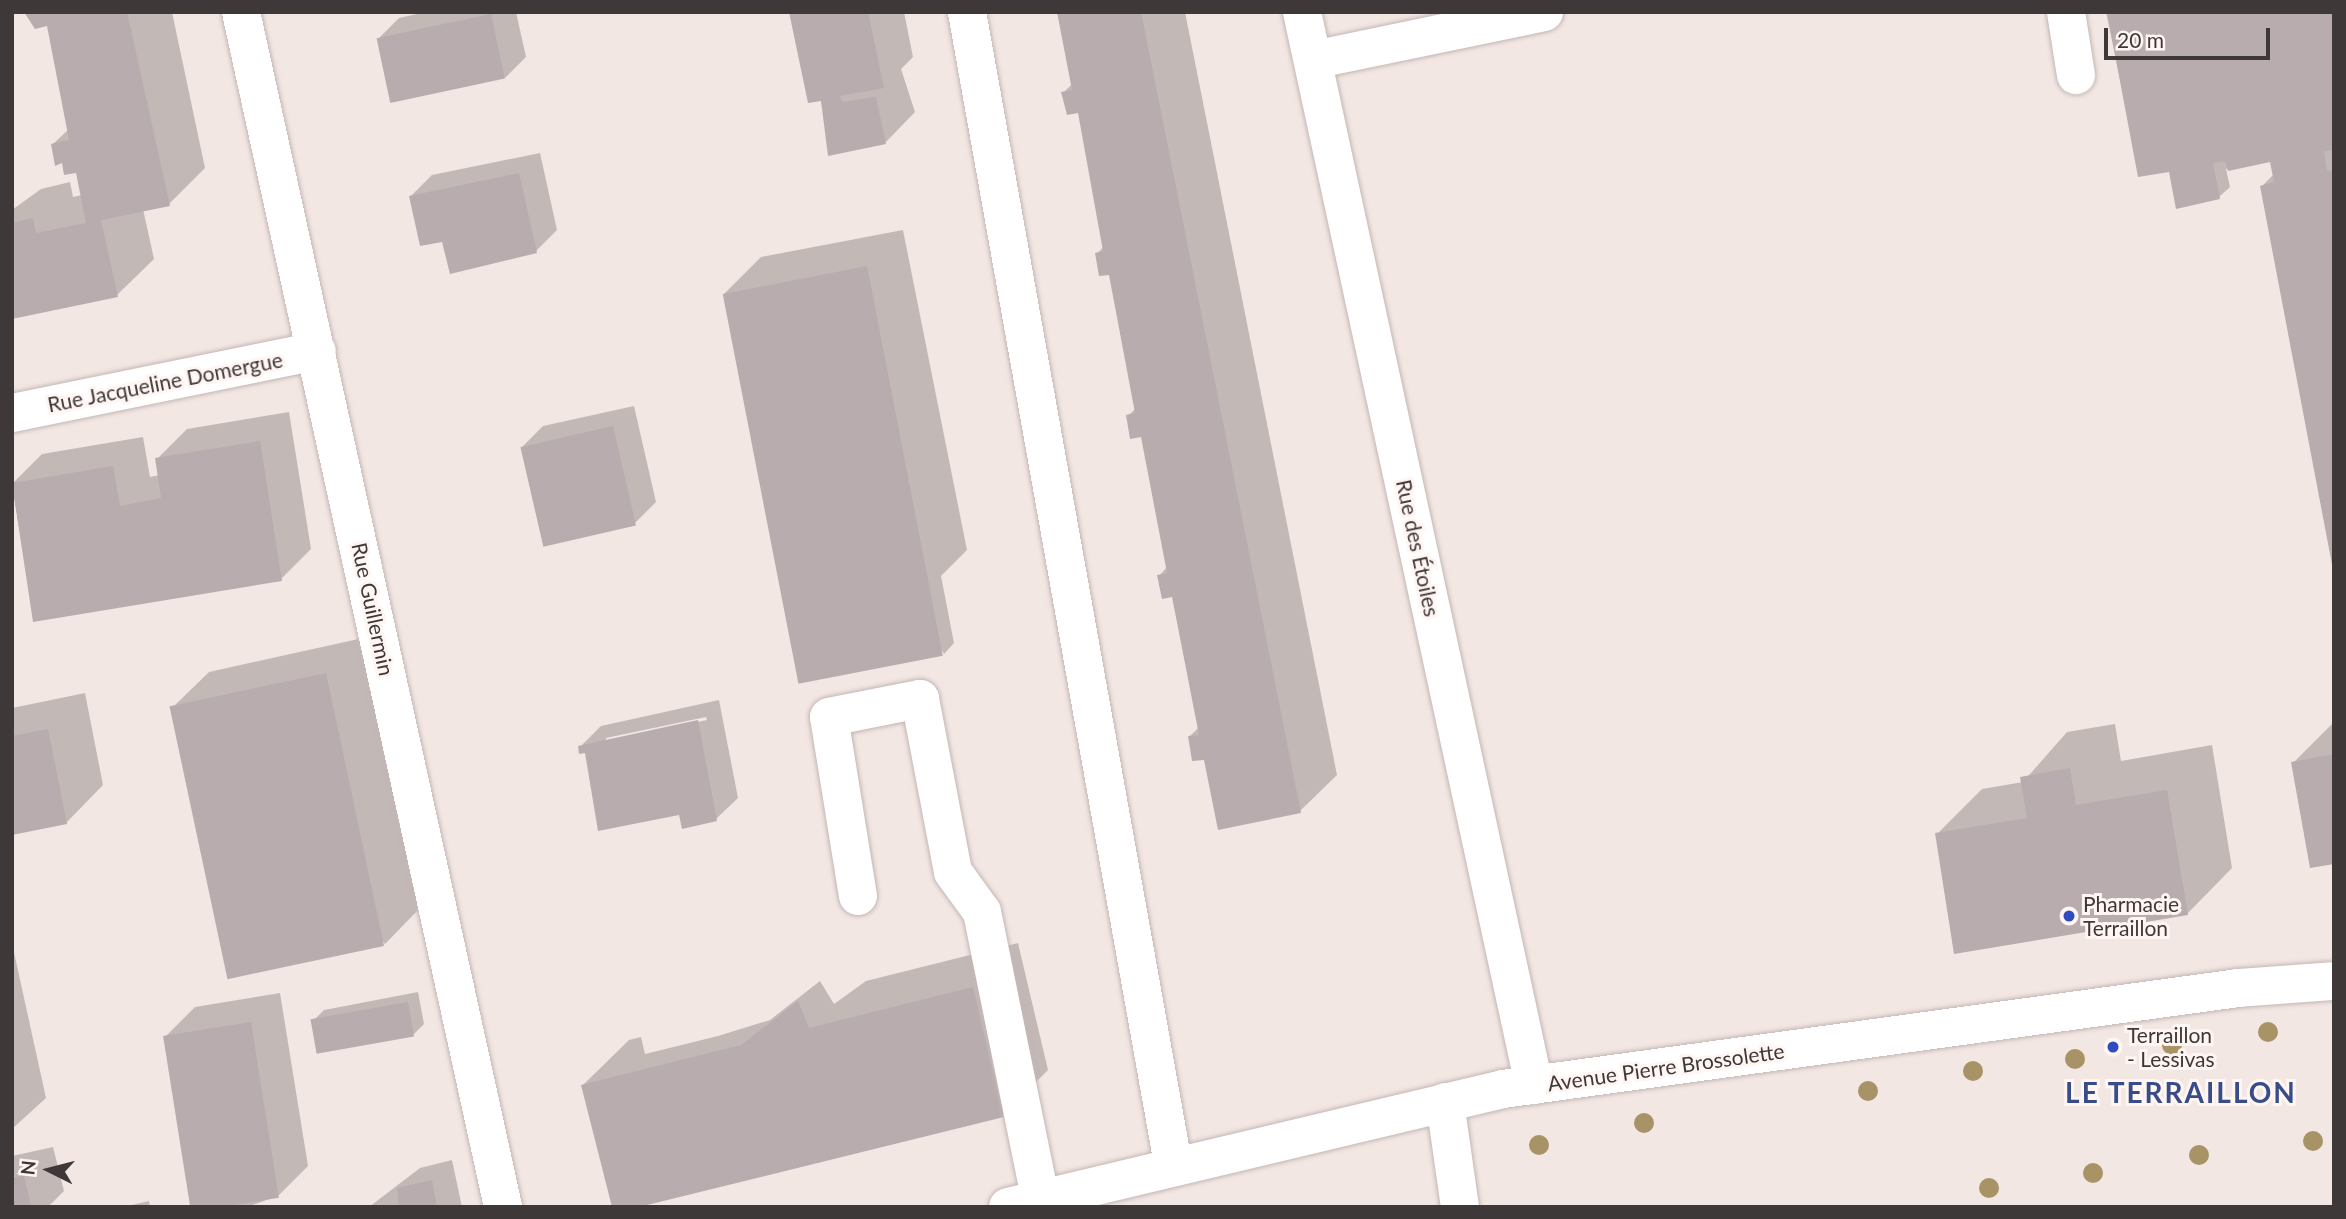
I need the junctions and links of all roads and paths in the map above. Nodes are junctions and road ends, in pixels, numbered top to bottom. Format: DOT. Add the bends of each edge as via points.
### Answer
graph roads {
  1 [pos="241,12"];
  2 [pos="967,12"];
  3 [pos="1302,12"];
  4 [pos="1544,12"];
  5 [pos="2066,12"];
  6 [pos="1313,60"];
  7 [pos="2076,75"];
  8 [pos="317,351"];
  9 [pos="12,413"];
  10 [pos="858,896"];
  11 [pos="2334,981"];
  12 [pos="1534,1085"];
  13 [pos="1445,1101"];
  14 [pos="1173,1164"];
  15 [pos="1024,1202"];
  16 [pos="503,1207"];
  17 [pos="1460,1207"];
  1 -- 8 [label="street, Rue Guillermin"];
  2 -- 14 [label="street"];
  3 -- 6 [label="street, Rue des Étoiles"];
  4 -- 6 [label="street"];
  5 -- 7 [label="street"];
  6 -- 12 [label="street, Rue des Étoiles"];
  8 -- 9 [label="street, Rue Jacqueline Domergue"];
  8 -- 16 [label="street, Rue Guillermin"];
  10 -- 15 [label="street" via="829,717 920,699 953,872 982,912"];
  11 -- 12 [label="street, Avenue Pierre Brossolette" via="2238,988"];
  12 -- 13 [label="street, Avenue Pierre Brossolette"];
  13 -- 14 [label="street, Avenue Pierre Brossolette"];
  13 -- 17 [label="street"];
  14 -- 15 [label="street, Avenue Pierre Brossolette"];
}
